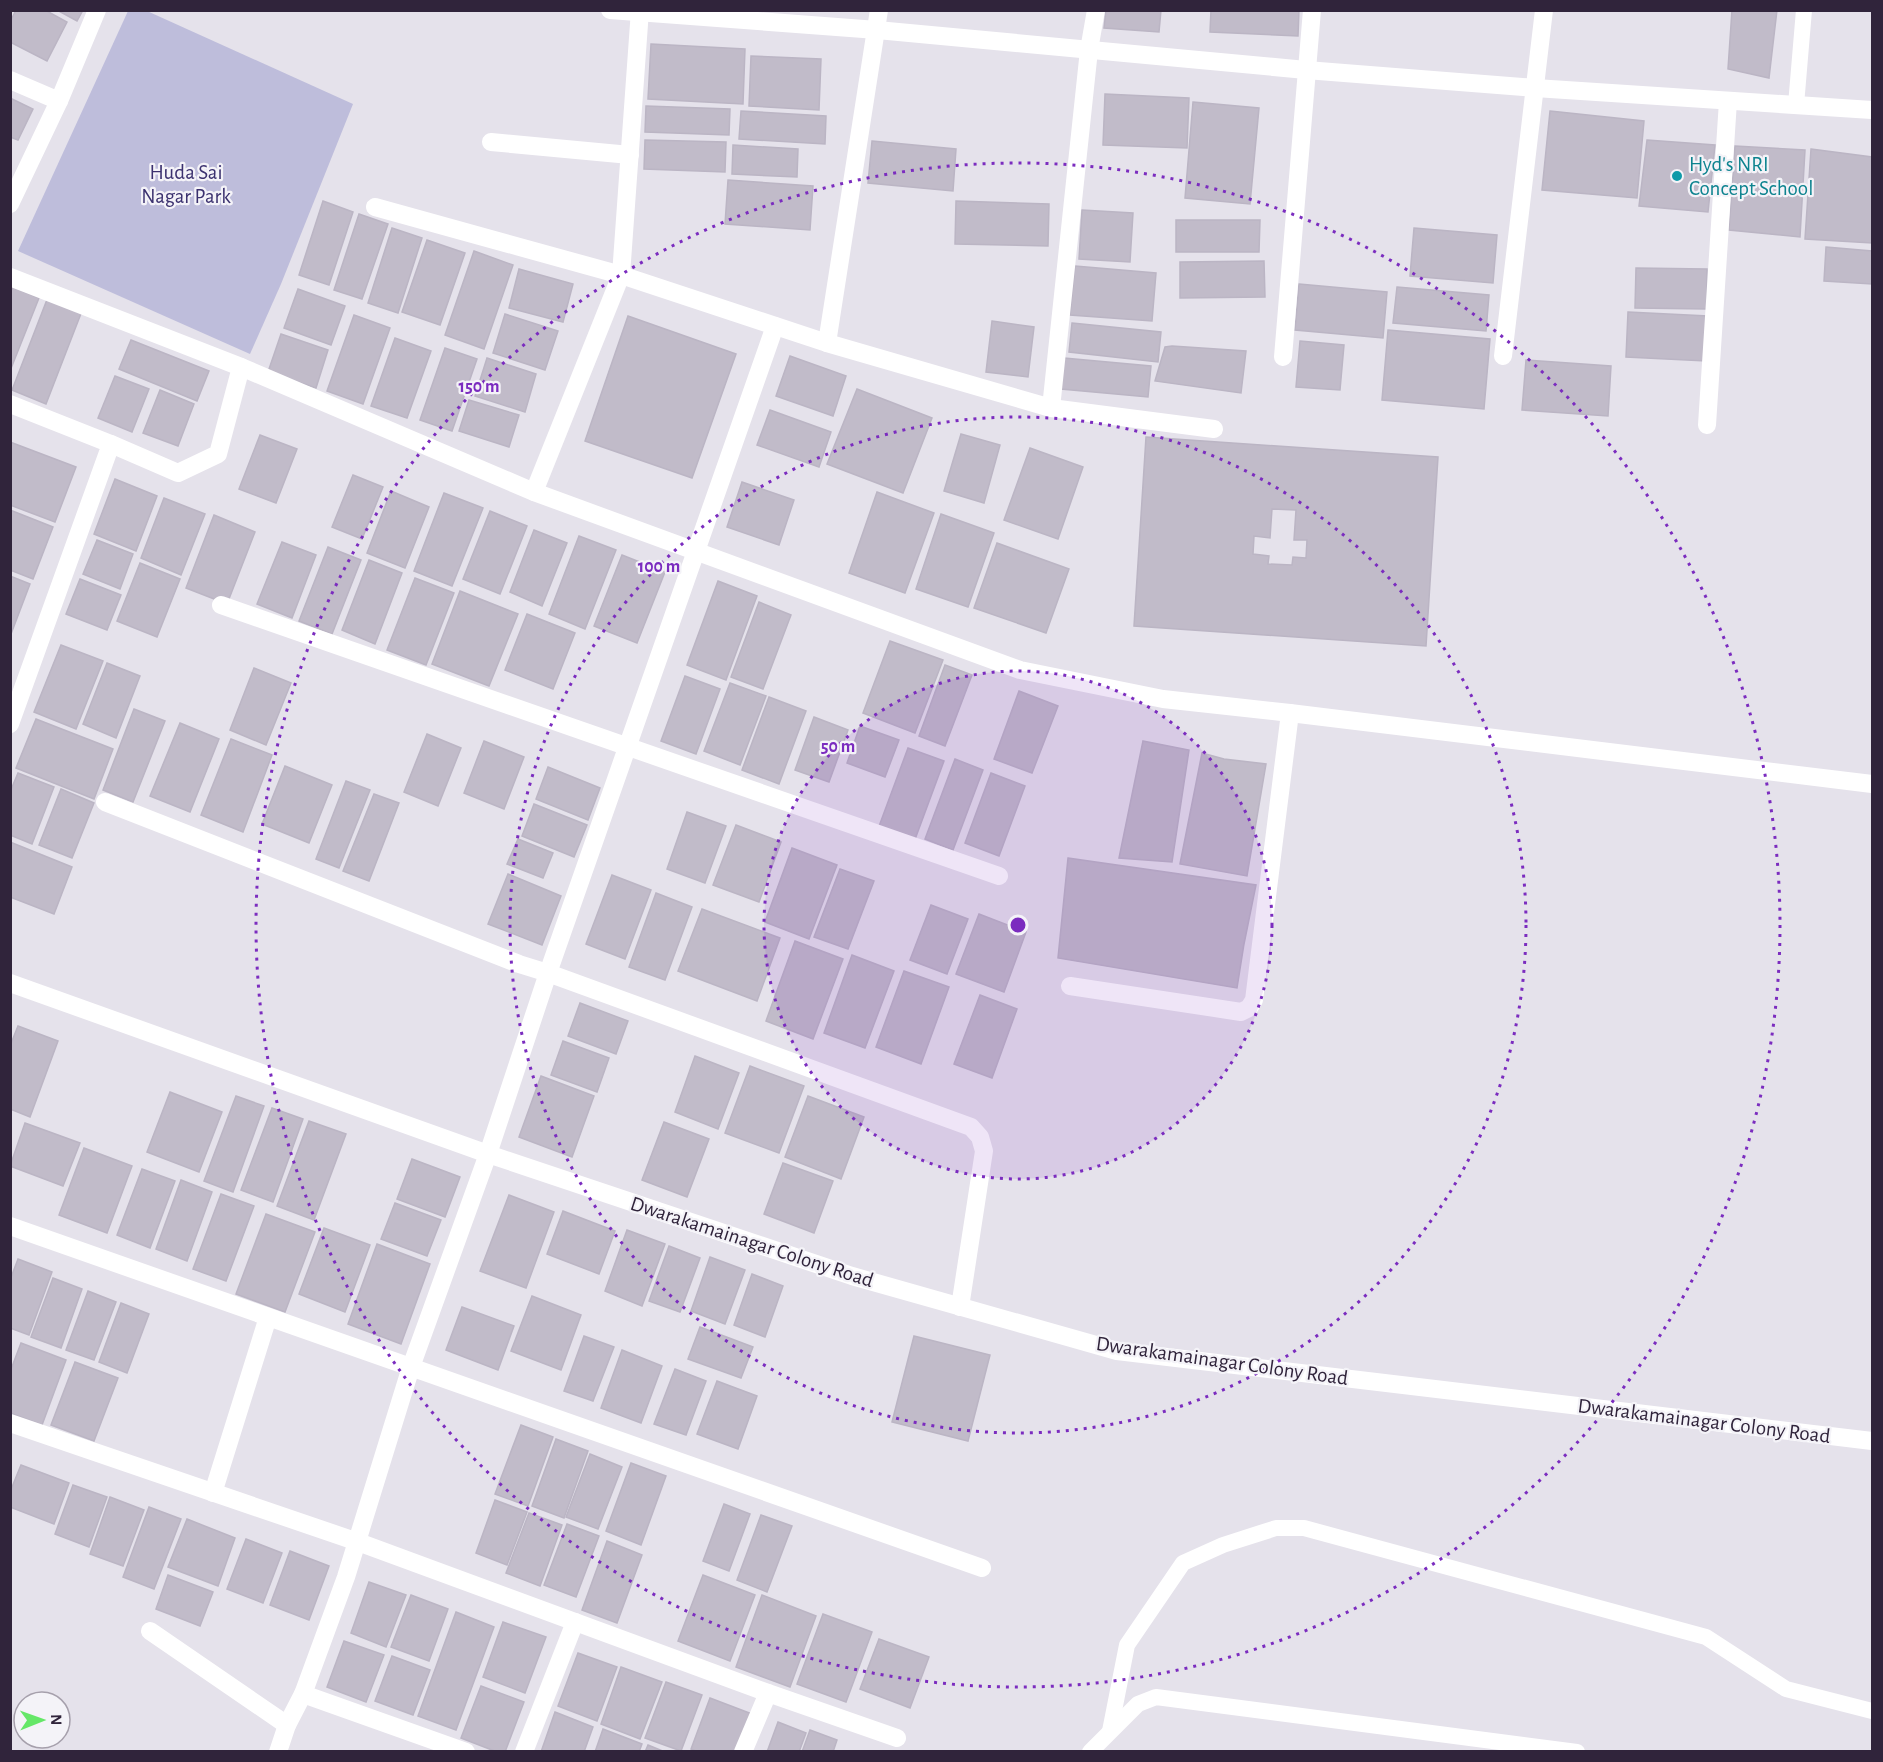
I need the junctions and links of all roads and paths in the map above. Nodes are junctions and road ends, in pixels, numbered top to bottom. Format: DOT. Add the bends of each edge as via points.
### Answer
graph roads {
  1 [pos="97,10"];
  2 [pos="610,10"];
  3 [pos="879,10"];
  4 [pos="1096,10"];
  5 [pos="1312,10"];
  6 [pos="1544,10"];
  7 [pos="1804,10"];
  8 [pos="639,12"];
  9 [pos="877,30"];
  10 [pos="1089,50"];
  11 [pos="1306,70"];
  12 [pos="10,80"];
  13 [pos="1535,88"];
  14 [pos="59,101"];
  15 [pos="1728,101"];
  16 [pos="1796,105"];
  17 [pos="1872,110"];
  18 [pos="491,142"];
  19 [pos="630,155"];
  20 [pos="10,204"];
  21 [pos="375,207"];
  22 [pos="621,276"];
  23 [pos="10,277"];
  24 [pos="774,326"];
  25 [pos="826,343"];
  26 [pos="1503,356"];
  27 [pos="1282,357"];
  28 [pos="241,367"];
  29 [pos="10,404"];
  30 [pos="1051,408"];
  31 [pos="1707,425"];
  32 [pos="1214,429"];
  33 [pos="111,444"];
  34 [pos="534,492"];
  35 [pos="695,552"];
  36 [pos="221,605"];
  37 [pos="1290,713"];
  38 [pos="10,724"];
  39 [pos="627,747"];
  40 [pos="1872,784"];
  41 [pos="105,802"];
  42 [pos="999,876"];
  43 [pos="548,973"];
  44 [pos="10,983"];
  45 [pos="1070,986"];
  46 [pos="488,1154"];
  47 [pos="10,1226"];
  48 [pos="960,1307"];
  49 [pos="268,1317"];
  50 [pos="411,1367"];
  51 [pos="10,1423"];
  52 [pos="1872,1441"];
  53 [pos="213,1493"];
  54 [pos="358,1542"];
  55 [pos="982,1568"];
  56 [pos="575,1622"];
  57 [pos="150,1632"];
  58 [pos="768,1693"];
  59 [pos="303,1694"];
  60 [pos="1872,1712"];
  61 [pos="287,1725"];
  62 [pos="1110,1731"];
  63 [pos="897,1738"];
  64 [pos="278,1752"];
  65 [pos="466,1752"];
  66 [pos="524,1752"];
  67 [pos="743,1752"];
  68 [pos="1090,1752"];
  69 [pos="1577,1752"];
  1 -- 14 [label="street"];
  2 -- 8 [label="street"];
  3 -- 9 [label="street"];
  4 -- 10 [label="street"];
  5 -- 11 [label="street"];
  6 -- 13 [label="street"];
  7 -- 16 [label="lane"];
  8 -- 9 [label="street"];
  8 -- 19 [label="street"];
  9 -- 10 [label="street"];
  9 -- 25 [label="street"];
  10 -- 11 [label="street"];
  10 -- 30 [label="street"];
  11 -- 13 [label="street"];
  11 -- 27 [label="street"];
  12 -- 14 [label="street"];
  13 -- 15 [label="street"];
  13 -- 26 [label="street"];
  14 -- 20 [label="street"];
  15 -- 16 [label="street"];
  15 -- 31 [label="street"];
  16 -- 17 [label="street"];
  18 -- 19 [label="street"];
  19 -- 22 [label="street"];
  21 -- 22 [label="street"];
  22 -- 24 [label="street"];
  22 -- 34 [label="street"];
  23 -- 28 [label="street"];
  24 -- 25 [label="street"];
  24 -- 35 [label="street"];
  25 -- 30 [label="street"];
  28 -- 33 [label="street" via="218,454 178,473"];
  28 -- 34 [label="street"];
  29 -- 33 [label="street"];
  30 -- 32 [label="street"];
  33 -- 38 [label="street"];
  34 -- 35 [label="street"];
  35 -- 37 [label="street" via="1020,670 1163,699"];
  35 -- 39 [label="street"];
  36 -- 39 [label="street"];
  37 -- 40 [label="street"];
  37 -- 45 [label="street" via="1254,1000 1249,1008 1240,1012"];
  39 -- 42 [label="street"];
  39 -- 43 [label="street"];
  41 -- 43 [label="street"];
  43 -- 46 [label="street"];
  43 -- 48 [label="street" via="971,1126 984,1151"];
  44 -- 46 [label="street, Dwarakamainagar Colony Road"];
  46 -- 48 [label="street, Dwarakamainagar Colony Road" via="852,1276"];
  46 -- 50 [label="street"];
  47 -- 49 [label="street"];
  48 -- 52 [label="street, Dwarakamainagar Colony Road" via="1117,1351"];
  49 -- 50 [label="street"];
  49 -- 53 [label="street"];
  50 -- 54 [label="street"];
  50 -- 55 [label="street"];
  51 -- 53 [label="street"];
  53 -- 54 [label="street"];
  54 -- 56 [label="street"];
  54 -- 59 [label="street"];
  56 -- 58 [label="street"];
  56 -- 66 [label="street"];
  57 -- 61 [label="street"];
  58 -- 63 [label="street"];
  58 -- 67 [label="street"];
  59 -- 61 [label="street"];
  59 -- 65 [label="street"];
  60 -- 62 [label="lane" via="1786,1689 1706,1637 1304,1528 1276,1528 1183,1563 1127,1645"];
  61 -- 64 [label="street"];
  62 -- 68 [label="lane"];
  62 -- 69 [label="lane" via="1138,1704 1156,1697"];
}
